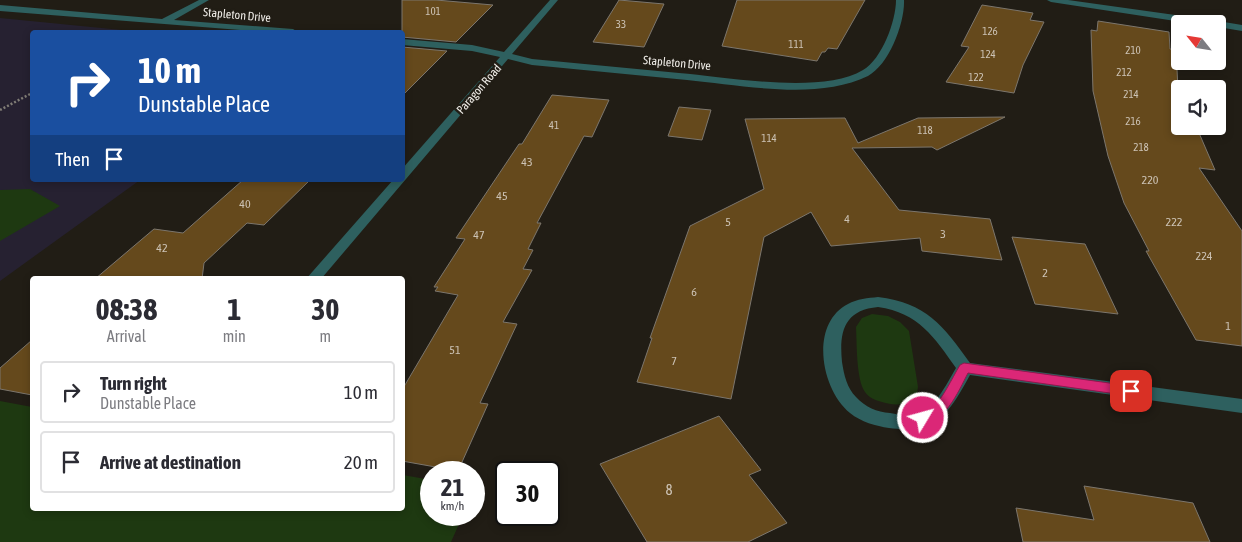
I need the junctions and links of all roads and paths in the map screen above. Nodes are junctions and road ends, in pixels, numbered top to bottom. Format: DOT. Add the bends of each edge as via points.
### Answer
graph roads {
  1 [pos="205,0"];
  2 [pos="554,0"];
  3 [pos="900,0"];
  4 [pos="1051,0"];
  5 [pos="0,8"];
  6 [pos="1171,17"];
  7 [pos="163,21"];
  8 [pos="1226,26"];
  9 [pos="1242,28"];
  10 [pos="269,30"];
  11 [pos="405,42"];
  12 [pos="507,56"];
  13 [pos="30,94"];
  14 [pos="0,110"];
  15 [pos="405,174"];
  16 [pos="398,182"];
  17 [pos="316,276"];
  18 [pos="964,368"];
  19 [pos="1242,406"];
  1 -- 7 [label="street"];
  2 -- 12 [label="street, Paragon Road"];
  3 -- 12 [label="street, Stapleton Drive" via="901,14 874,67 853,77 825,84 788,86 532,62"];
  4 -- 6 [label="street"];
  5 -- 7 [label="street, Stapleton Drive"];
  7 -- 10 [label="street, Stapleton Drive"];
  8 -- 9 [label="street"];
  11 -- 12 [label="street, Stapleton Drive" via="472,48"];
  12 -- 15 [label="street, Paragon Road"];
  13 -- 14 [label="path"];
  16 -- 17 [label="street"];
  18 -- 18 [label="street" via="945,339 927,320 888,302 866,302 852,308 835,328 833,370 839,390 856,409 879,420 912,423 935,413"];
  18 -- 19 [label="street"];
}
